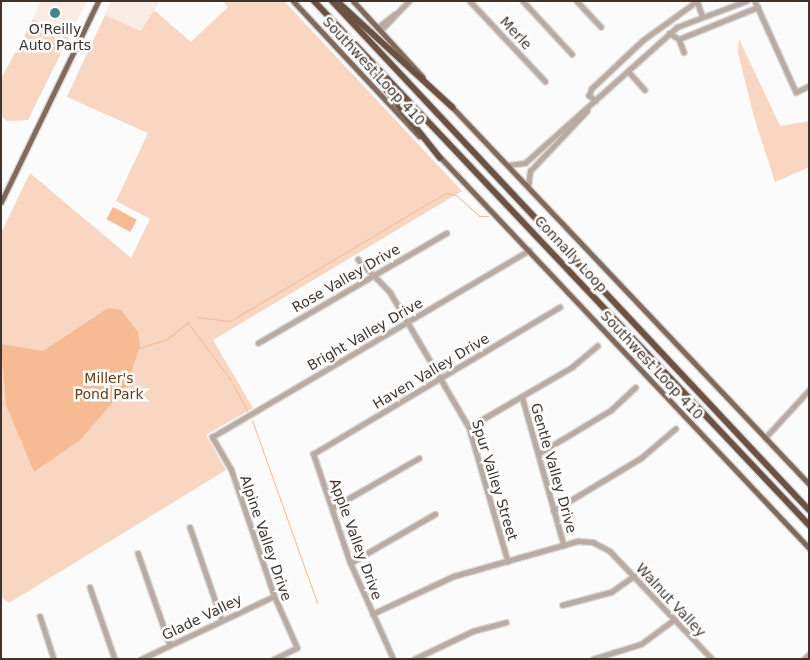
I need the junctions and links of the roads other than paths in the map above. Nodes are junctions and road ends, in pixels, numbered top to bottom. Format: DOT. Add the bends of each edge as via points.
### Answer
graph roads {
  1 [pos="98,1"];
  2 [pos="293,1"];
  3 [pos="314,1"];
  4 [pos="332,1"];
  5 [pos="337,1"];
  6 [pos="353,1"];
  7 [pos="409,1"];
  8 [pos="470,1"];
  9 [pos="523,1"];
  10 [pos="577,1"];
  11 [pos="697,1"];
  12 [pos="746,1"];
  13 [pos="755,1"];
  14 [pos="758,7"];
  15 [pos="702,15"];
  16 [pos="338,26"];
  17 [pos="601,27"];
  18 [pos="379,30"];
  19 [pos="669,33"];
  20 [pos="679,39"];
  21 [pos="684,52"];
  22 [pos="572,54"];
  23 [pos="628,71"];
  24 [pos="545,81"];
  25 [pos="809,86"];
  26 [pos="645,90"];
  27 [pos="596,101"];
  28 [pos="452,107"];
  29 [pos="548,143"];
  30 [pos="553,149"];
  31 [pos="440,158"];
  32 [pos="506,165"];
  33 [pos="529,188"];
  34 [pos="1,202"];
  35 [pos="446,233"];
  36 [pos="529,250"];
  37 [pos="358,259"];
  38 [pos="375,274"];
  39 [pos="560,308"];
  40 [pos="408,322"];
  41 [pos="258,343"];
  42 [pos="597,346"];
  43 [pos="441,378"];
  44 [pos="635,388"];
  45 [pos="809,390"];
  46 [pos="522,396"];
  47 [pos="469,427"];
  48 [pos="675,429"];
  49 [pos="212,437"];
  50 [pos="765,438"];
  51 [pos="313,454"];
  52 [pos="538,454"];
  53 [pos="419,458"];
  54 [pos="809,484"];
  55 [pos="332,508"];
  56 [pos="809,510"];
  57 [pos="553,511"];
  58 [pos="435,514"];
  59 [pos="809,525"];
  60 [pos="190,527"];
  61 [pos="564,545"];
  62 [pos="809,548"];
  63 [pos="138,553"];
  64 [pos="508,561"];
  65 [pos="350,564"];
  66 [pos="634,576"];
  67 [pos="90,587"];
  68 [pos="274,596"];
  69 [pos="562,606"];
  70 [pos="372,614"];
  71 [pos="40,616"];
  72 [pos="674,619"];
  73 [pos="222,620"];
  74 [pos="506,622"];
  75 [pos="170,645"];
  76 [pos="809,654"];
  77 [pos="54,659"];
  78 [pos="115,659"];
  79 [pos="141,659"];
  80 [pos="274,659"];
  81 [pos="393,659"];
  82 [pos="414,659"];
  83 [pos="593,659"];
  84 [pos="712,659"];
  85 [pos="804,659"];
  1 -- 34 [label="main road"];
  2 -- 31 [label="main road, Southwest Loop 410"];
  3 -- 16 [label="highway, Connally Loop"];
  4 -- 56 [label="highway, Connally Loop"];
  5 -- 28 [label="highway"];
  6 -- 18 [label="main road"];
  7 -- 18 [label="street"];
  8 -- 24 [label="street, Merle"];
  9 -- 22 [label="street"];
  10 -- 17 [label="street"];
  11 -- 15 [label="street"];
  11 -- 27 [label="street" via="590,89 589,96"];
  12 -- 15 [label="street"];
  13 -- 14 [label="street"];
  14 -- 20 [label="street"];
  14 -- 25 [label="street" via="796,92"];
  15 -- 19 [label="street"];
  16 -- 31 [label="highway"];
  16 -- 59 [label="highway, Connally Loop"];
  18 -- 28 [label="main road"];
  19 -- 20 [label="street"];
  19 -- 23 [label="street"];
  20 -- 21 [label="street"];
  23 -- 26 [label="street"];
  23 -- 27 [label="street"];
  27 -- 29 [label="street"];
  27 -- 30 [label="street"];
  28 -- 32 [label="main road"];
  29 -- 30 [label="street"];
  29 -- 32 [label="street" via="526,163"];
  30 -- 33 [label="street" via="528,174"];
  31 -- 36 [label="main road, Southwest Loop 410"];
  32 -- 33 [label="main road"];
  33 -- 50 [label="main road"];
  35 -- 38 [label="street, Rose Valley Drive"];
  36 -- 40 [label="street, Bright Valley Drive"];
  36 -- 62 [label="main road, Southwest Loop 410"];
  37 -- 38 [label="street, Spur Valley Street"];
  38 -- 40 [label="street, Spur Valley Street"];
  38 -- 41 [label="street, Rose Valley Drive"];
  39 -- 43 [label="street, Haven Valley Drive"];
  40 -- 43 [label="street, Spur Valley Street"];
  40 -- 49 [label="street, Bright Valley Drive"];
  42 -- 46 [label="street" via="572,367"];
  43 -- 47 [label="street, Spur Valley Street"];
  43 -- 51 [label="street, Haven Valley Drive"];
  44 -- 52 [label="street" via="611,410"];
  45 -- 50 [label="street"];
  46 -- 47 [label="street"];
  46 -- 52 [label="street, Gentle Valley Drive"];
  47 -- 64 [label="street, Spur Valley Street"];
  48 -- 57 [label="street" via="641,458"];
  49 -- 68 [label="street, Alpine Valley Drive" via="231,470"];
  50 -- 54 [label="main road"];
  51 -- 55 [label="street, Apple Valley Drive"];
  52 -- 57 [label="street, Gentle Valley Drive"];
  53 -- 55 [label="street"];
  55 -- 65 [label="street, Apple Valley Drive"];
  57 -- 61 [label="street, Gentle Valley Drive"];
  58 -- 65 [label="street"];
  60 -- 73 [label="street"];
  61 -- 64 [label="street, Walnut Valley"];
  61 -- 66 [label="street, Walnut Valley" via="592,542 614,556"];
  63 -- 75 [label="street"];
  64 -- 70 [label="street, Walnut Valley" via="454,576"];
  65 -- 70 [label="street, Apple Valley Drive"];
  66 -- 69 [label="street" via="611,592"];
  66 -- 72 [label="street, Walnut Valley"];
  67 -- 78 [label="street"];
  68 -- 73 [label="street, Glade Valley"];
  68 -- 80 [label="street, Alpine Valley Drive" via="298,648"];
  70 -- 81 [label="street, Apple Valley Drive"];
  71 -- 77 [label="street"];
  72 -- 83 [label="street" via="640,644"];
  72 -- 84 [label="street, Walnut Valley"];
  73 -- 75 [label="street, Glade Valley"];
  74 -- 82 [label="street" via="485,627"];
  75 -- 79 [label="street, Glade Valley"];
  76 -- 85 [label="street"];
}
